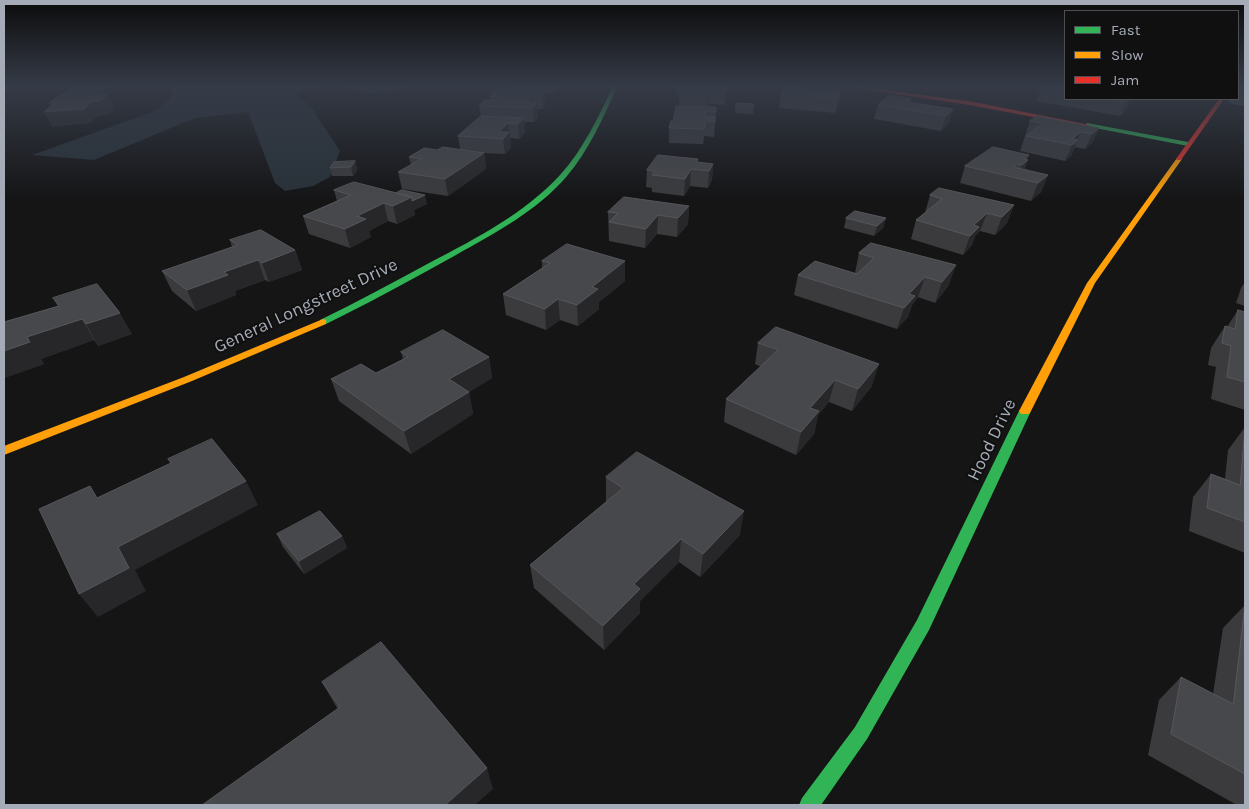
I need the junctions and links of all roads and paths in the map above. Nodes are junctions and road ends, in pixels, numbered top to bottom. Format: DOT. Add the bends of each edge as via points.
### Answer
graph roads {
  1 [pos="598,125"];
  2 [pos="1085,125"];
  3 [pos="1202,125"];
  4 [pos="1188,144"];
  5 [pos="4,451"];
  6 [pos="809,805"];
  1 -- 5 [label="street, General Longstreet Drive" via="570,168 530,205 486,234 360,304 249,353"];
  2 -- 4 [label="street"];
  3 -- 4 [label="street, Hood Drive"];
  4 -- 6 [label="street, Hood Drive" via="1091,283 1018,424 923,625 861,733"];
}
